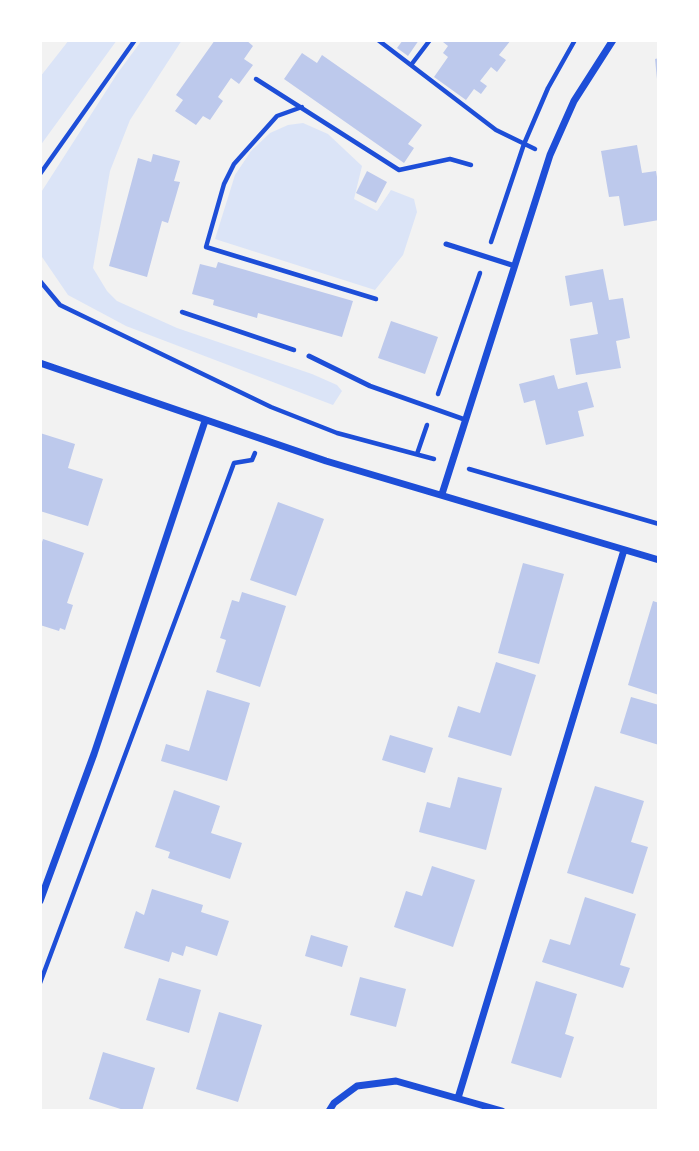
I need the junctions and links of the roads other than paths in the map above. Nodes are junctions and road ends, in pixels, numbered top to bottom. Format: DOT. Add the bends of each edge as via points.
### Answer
graph roads {
  1 [pos="613,40"];
  2 [pos="446,244"];
  3 [pos="515,266"];
  4 [pos="309,356"];
  5 [pos="40,363"];
  6 [pos="466,420"];
  7 [pos="205,421"];
  8 [pos="442,494"];
  9 [pos="624,550"];
  10 [pos="659,560"];
  11 [pos="40,901"];
  12 [pos="458,1098"];
  13 [pos="329,1111"];
  14 [pos="502,1111"];
  1 -- 3 [label="street" via="574,102 550,155"];
  2 -- 3 [label="lane"];
  3 -- 6 [label="street"];
  4 -- 6 [label="lane" via="370,386"];
  5 -- 7 [label="street"];
  6 -- 8 [label="street"];
  7 -- 8 [label="street"];
  7 -- 11 [label="street"];
  8 -- 9 [label="street"];
  9 -- 10 [label="street"];
  9 -- 12 [label="street"];
  12 -- 13 [label="street" via="396,1081 357,1086"];
  12 -- 14 [label="street"];
}
